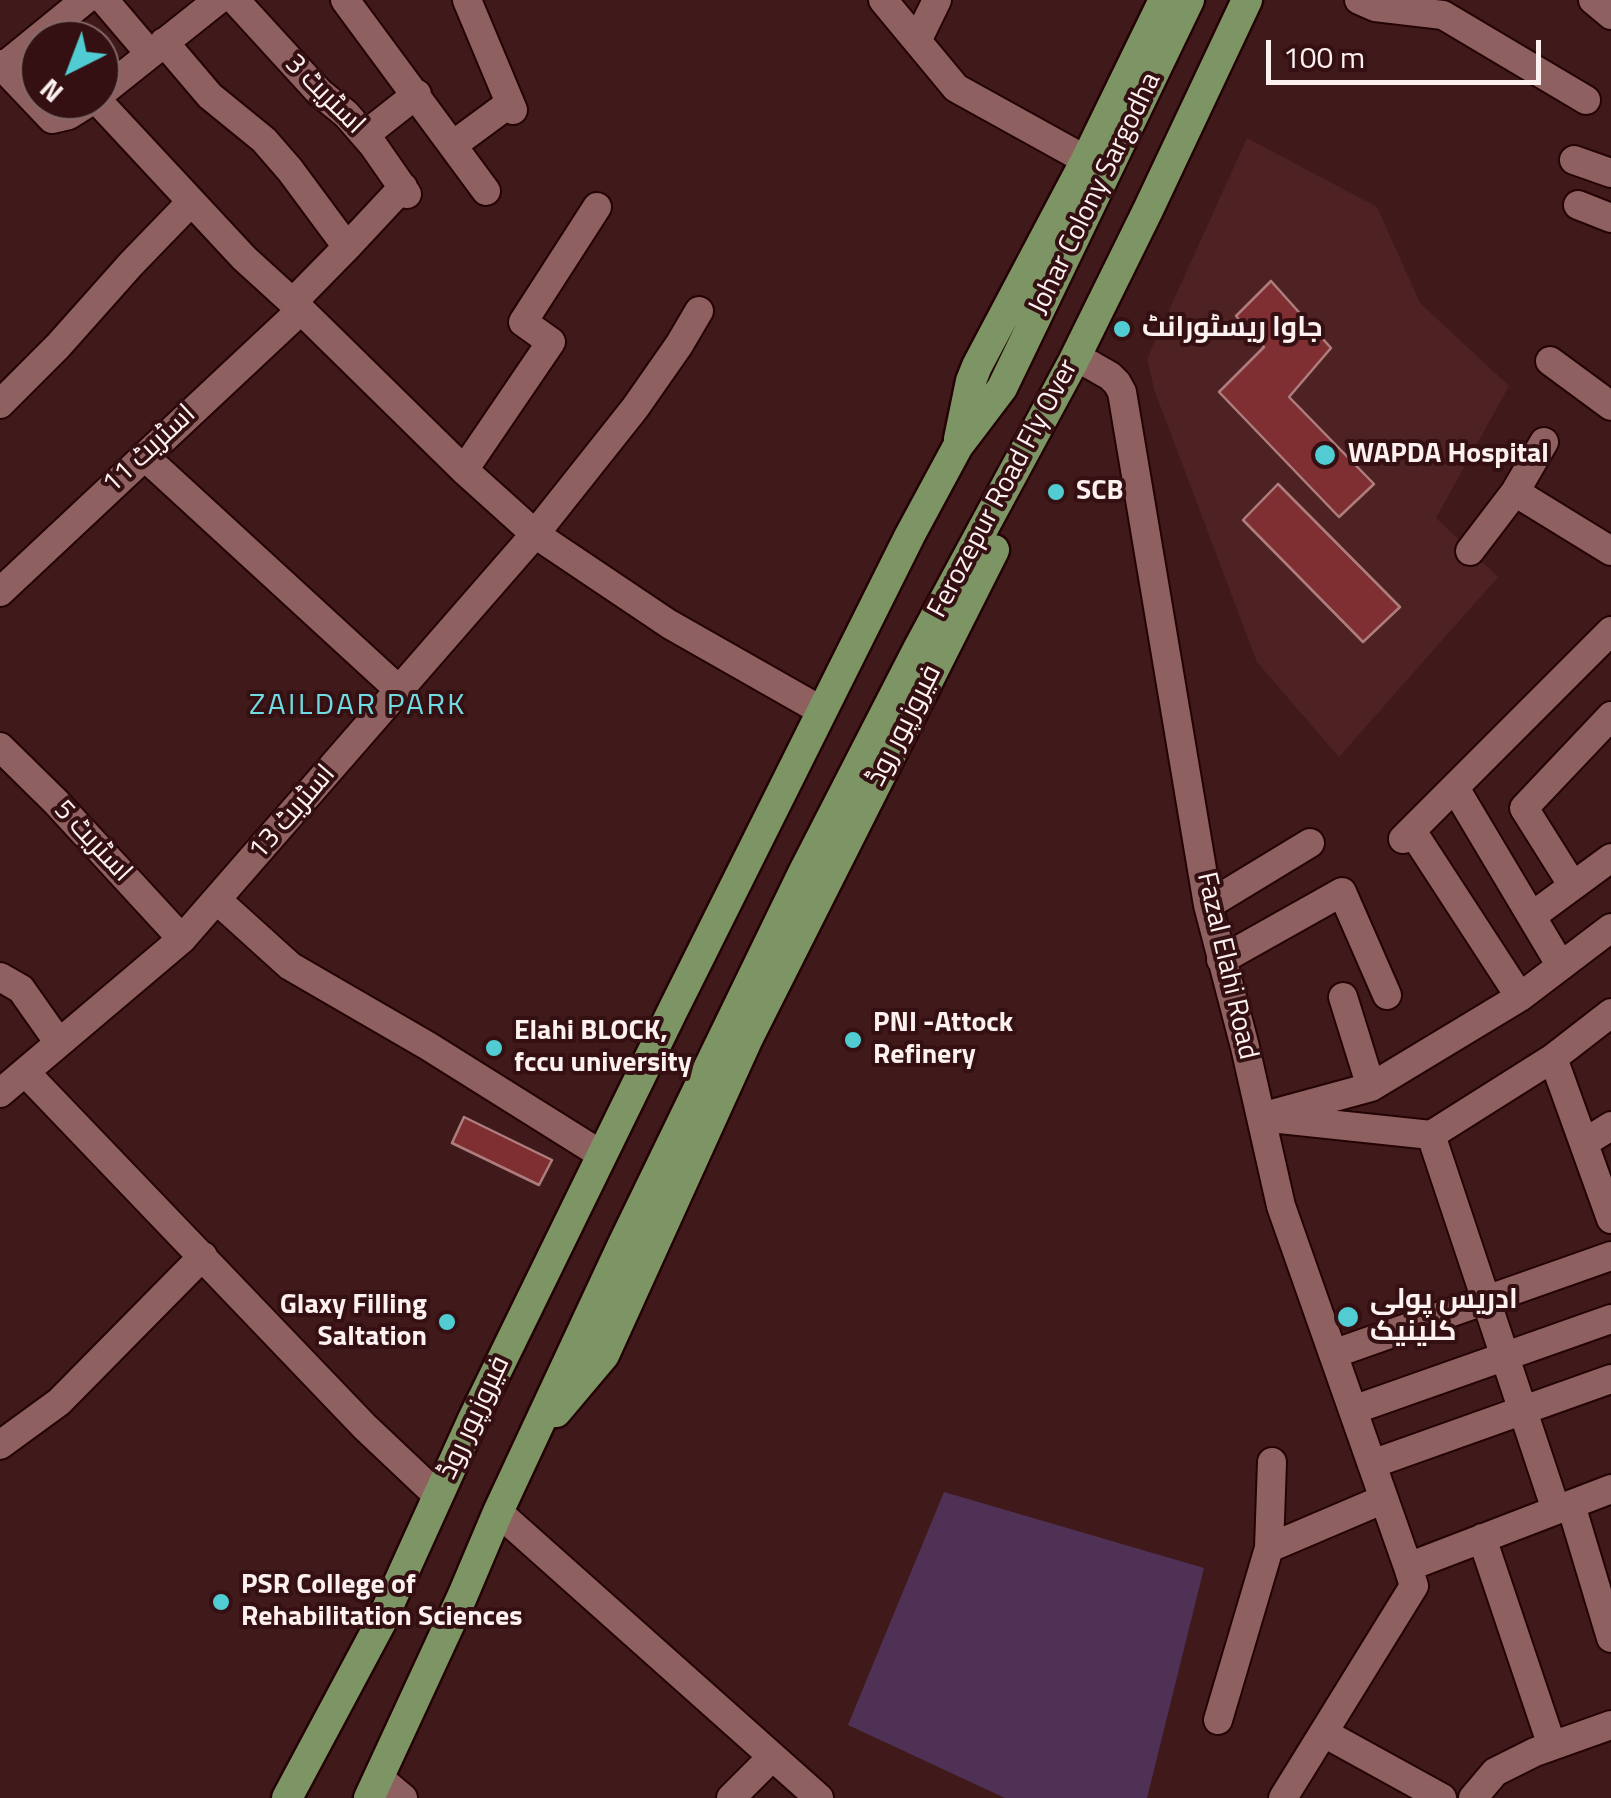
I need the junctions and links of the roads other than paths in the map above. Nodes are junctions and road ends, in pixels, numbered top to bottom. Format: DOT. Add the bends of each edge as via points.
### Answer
graph roads {
  1 [pos="85,0"];
  2 [pos="104,0"];
  3 [pos="236,0"];
  4 [pos="345,0"];
  5 [pos="467,0"];
  6 [pos="883,0"];
  7 [pos="937,0"];
  8 [pos="1164,0"];
  9 [pos="1189,0"];
  10 [pos="1247,0"];
  11 [pos="1264,0"];
  12 [pos="1360,0"];
  13 [pos="1593,0"];
  14 [pos="199,6"];
  15 [pos="1611,15"];
  16 [pos="917,41"];
  17 [pos="157,48"];
  18 [pos="3,73"];
  19 [pos="120,79"];
  20 [pos="416,94"];
  21 [pos="1586,100"];
  22 [pos="116,120"];
  23 [pos="365,136"];
  24 [pos="453,145"];
  25 [pos="1086,160"];
  26 [pos="1574,160"];
  27 [pos="1611,173"];
  28 [pos="405,190"];
  29 [pos="486,191"];
  30 [pos="190,203"];
  31 [pos="1578,205"];
  32 [pos="597,206"];
  33 [pos="1611,218"];
  34 [pos="347,246"];
  35 [pos="297,306"];
  36 [pos="699,311"];
  37 [pos="1550,361"];
  38 [pos="1088,364"];
  39 [pos="1002,388"];
  40 [pos="0,404"];
  41 [pos="1611,406"];
  42 [pos="1544,442"];
  43 [pos="958,446"];
  44 [pos="144,456"];
  45 [pos="464,470"];
  46 [pos="1515,492"];
  47 [pos="535,534"];
  48 [pos="1470,551"];
  49 [pos="1611,551"];
  50 [pos="0,592"];
  51 [pos="1611,632"];
  52 [pos="399,690"];
  53 [pos="822,710"];
  54 [pos="1611,716"];
  55 [pos="0,747"];
  56 [pos="1455,788"];
  57 [pos="1310,843"];
  58 [pos="1611,858"];
  59 [pos="1572,886"];
  60 [pos="217,900"];
  61 [pos="1208,905"];
  62 [pos="1532,916"];
  63 [pos="1611,928"];
  64 [pos="182,939"];
  65 [pos="1221,960"];
  66 [pos="1561,966"];
  67 [pos="0,977"];
  68 [pos="1387,994"];
  69 [pos="1343,997"];
  70 [pos="1520,997"];
  71 [pos="1611,1013"];
  72 [pos="60,1043"];
  73 [pos="1553,1058"];
  74 [pos="26,1072"];
  75 [pos="1371,1087"];
  76 [pos="0,1093"];
  77 [pos="1261,1117"];
  78 [pos="1611,1126"];
  79 [pos="1432,1135"];
  80 [pos="1584,1143"];
  81 [pos="602,1155"];
  82 [pos="1611,1219"];
  83 [pos="623,1244"];
  84 [pos="203,1256"];
  85 [pos="1611,1256"];
  86 [pos="1486,1300"];
  87 [pos="1611,1319"];
  88 [pos="1333,1354"];
  89 [pos="1505,1356"];
  90 [pos="1611,1379"];
  91 [pos="1353,1410"];
  92 [pos="1523,1410"];
  93 [pos="531,1440"];
  94 [pos="0,1446"];
  95 [pos="1272,1462"];
  96 [pos="1372,1464"];
  97 [pos="1611,1489"];
  98 [pos="438,1496"];
  99 [pos="1384,1499"];
  100 [pos="1563,1508"];
  101 [pos="498,1512"];
  102 [pos="1482,1538"];
  103 [pos="1269,1548"];
  104 [pos="1408,1566"];
  105 [pos="1611,1638"];
  106 [pos="1218,1720"];
  107 [pos="1611,1726"];
  108 [pos="1324,1733"];
  109 [pos="1552,1746"];
  110 [pos="772,1756"];
  111 [pos="374,1788"];
  112 [pos="287,1798"];
  113 [pos="403,1798"];
  114 [pos="731,1798"];
  115 [pos="819,1798"];
  116 [pos="1284,1798"];
  117 [pos="1442,1798"];
  118 [pos="1473,1798"];
  1 -- 18 [label="street"];
  2 -- 17 [label="street"];
  3 -- 23 [label="street, اسٹریٹ 3"];
  4 -- 20 [label="street"];
  5 -- 24 [label="street" via="512,106"];
  6 -- 16 [label="street"];
  7 -- 16 [label="street"];
  8 -- 25 [label="main road, فیروزپور روڈ"];
  9 -- 39 [label="main road, Johar Colony Sargodha"];
  10 -- 83 [label="main road, Ferozepur Road Fly Over" via="1073,362 804,872"];
  11 -- 38 [label="main road, فیروزپور روڈ"];
  12 -- 21 [label="street" via="1442,15"];
  13 -- 15 [label="street"];
  14 -- 17 [label="street"];
  16 -- 25 [label="street" via="956,88"];
  17 -- 19 [label="street"];
  17 -- 34 [label="street" via="264,140"];
  20 -- 23 [label="street"];
  20 -- 24 [label="street"];
  22 -- 30 [label="street"];
  23 -- 28 [label="street, اسٹریٹ 3"];
  24 -- 29 [label="street"];
  25 -- 43 [label="main road, فیروزپور روڈ" via="977,366"];
  26 -- 27 [label="street"];
  28 -- 34 [label="street, اسٹریٹ 11"];
  30 -- 35 [label="street"];
  30 -- 40 [label="street"];
  31 -- 33 [label="street"];
  32 -- 45 [label="street" via="523,322 551,342"];
  34 -- 35 [label="street, اسٹریٹ 11"];
  35 -- 44 [label="street, اسٹریٹ 11"];
  35 -- 45 [label="street"];
  36 -- 47 [label="street, اسٹریٹ 13" via="635,408"];
  37 -- 41 [label="street"];
  38 -- 61 [label="street, Fazal Elahi Road" via="1122,392"];
  38 -- 93 [label="main road, فیروزپور روڈ" via="748,1038 604,1355"];
  39 -- 43 [label="main road, فیروزپور روڈ"];
  42 -- 46 [label="street"];
  43 -- 53 [label="main road, فیروزپور روڈ"];
  44 -- 50 [label="street, اسٹریٹ 11"];
  44 -- 52 [label="street"];
  45 -- 47 [label="street"];
  46 -- 48 [label="street"];
  46 -- 49 [label="street"];
  47 -- 52 [label="street, اسٹریٹ 13"];
  47 -- 53 [label="street" via="669,624"];
  51 -- 56 [label="street"];
  52 -- 60 [label="street, اسٹریٹ 13"];
  53 -- 81 [label="main road, فیروزپور روڈ"];
  54 -- 59 [label="street" via="1524,808"];
  55 -- 64 [label="street, اسٹریٹ 5"];
  56 -- 62 [label="street"];
  56 -- 70 [label="street" via="1408,835"];
  57 -- 61 [label="street"];
  58 -- 59 [label="street"];
  59 -- 62 [label="street"];
  60 -- 64 [label="street, اسٹریٹ 13"];
  60 -- 81 [label="street" via="290,966"];
  61 -- 65 [label="street, Fazal Elahi Road"];
  62 -- 66 [label="street"];
  63 -- 66 [label="street"];
  64 -- 72 [label="street, اسٹریٹ 13"];
  65 -- 68 [label="street" via="1342,892"];
  65 -- 77 [label="street, Fazal Elahi Road"];
  66 -- 70 [label="street"];
  67 -- 72 [label="street" via="21,989"];
  69 -- 75 [label="street"];
  70 -- 75 [label="street"];
  71 -- 73 [label="street"];
  72 -- 74 [label="street, اسٹریٹ 13"];
  73 -- 79 [label="street"];
  73 -- 80 [label="street"];
  74 -- 76 [label="street, اسٹریٹ 13"];
  74 -- 84 [label="street"];
  75 -- 77 [label="street"];
  77 -- 79 [label="street"];
  77 -- 88 [label="street, Fazal Elahi Road" via="1281,1206"];
  78 -- 80 [label="street"];
  79 -- 86 [label="street"];
  80 -- 82 [label="street"];
  81 -- 98 [label="main road, فیروزپور روڈ"];
  83 -- 93 [label="main road, فیروزپور روڈ"];
  84 -- 94 [label="street" via="59,1402"];
  84 -- 98 [label="street"];
  85 -- 86 [label="street"];
  86 -- 88 [label="street"];
  86 -- 89 [label="street"];
  87 -- 89 [label="street"];
  88 -- 91 [label="street, Fazal Elahi Road"];
  89 -- 91 [label="street"];
  89 -- 92 [label="street"];
  90 -- 92 [label="street"];
  91 -- 96 [label="street, Fazal Elahi Road"];
  92 -- 96 [label="street"];
  92 -- 100 [label="street"];
  93 -- 101 [label="main road, فیروزپور روڈ"];
  95 -- 103 [label="street"];
  96 -- 99 [label="street, Fazal Elahi Road"];
  97 -- 100 [label="street"];
  98 -- 112 [label="main road, فیروزپور روڈ" via="380,1624"];
  99 -- 103 [label="street"];
  99 -- 104 [label="street, Fazal Elahi Road"];
  100 -- 102 [label="street"];
  100 -- 105 [label="street"];
  101 -- 110 [label="street"];
  101 -- 111 [label="main road, فیروزپور روڈ"];
  102 -- 104 [label="street"];
  102 -- 109 [label="street"];
  103 -- 106 [label="street"];
  104 -- 108 [label="street" via="1414,1586"];
  107 -- 109 [label="street"];
  108 -- 116 [label="street"];
  108 -- 117 [label="street"];
  109 -- 118 [label="street" via="1495,1772"];
  110 -- 114 [label="street"];
  110 -- 115 [label="street"];
  111 -- 113 [label="street"];
}
